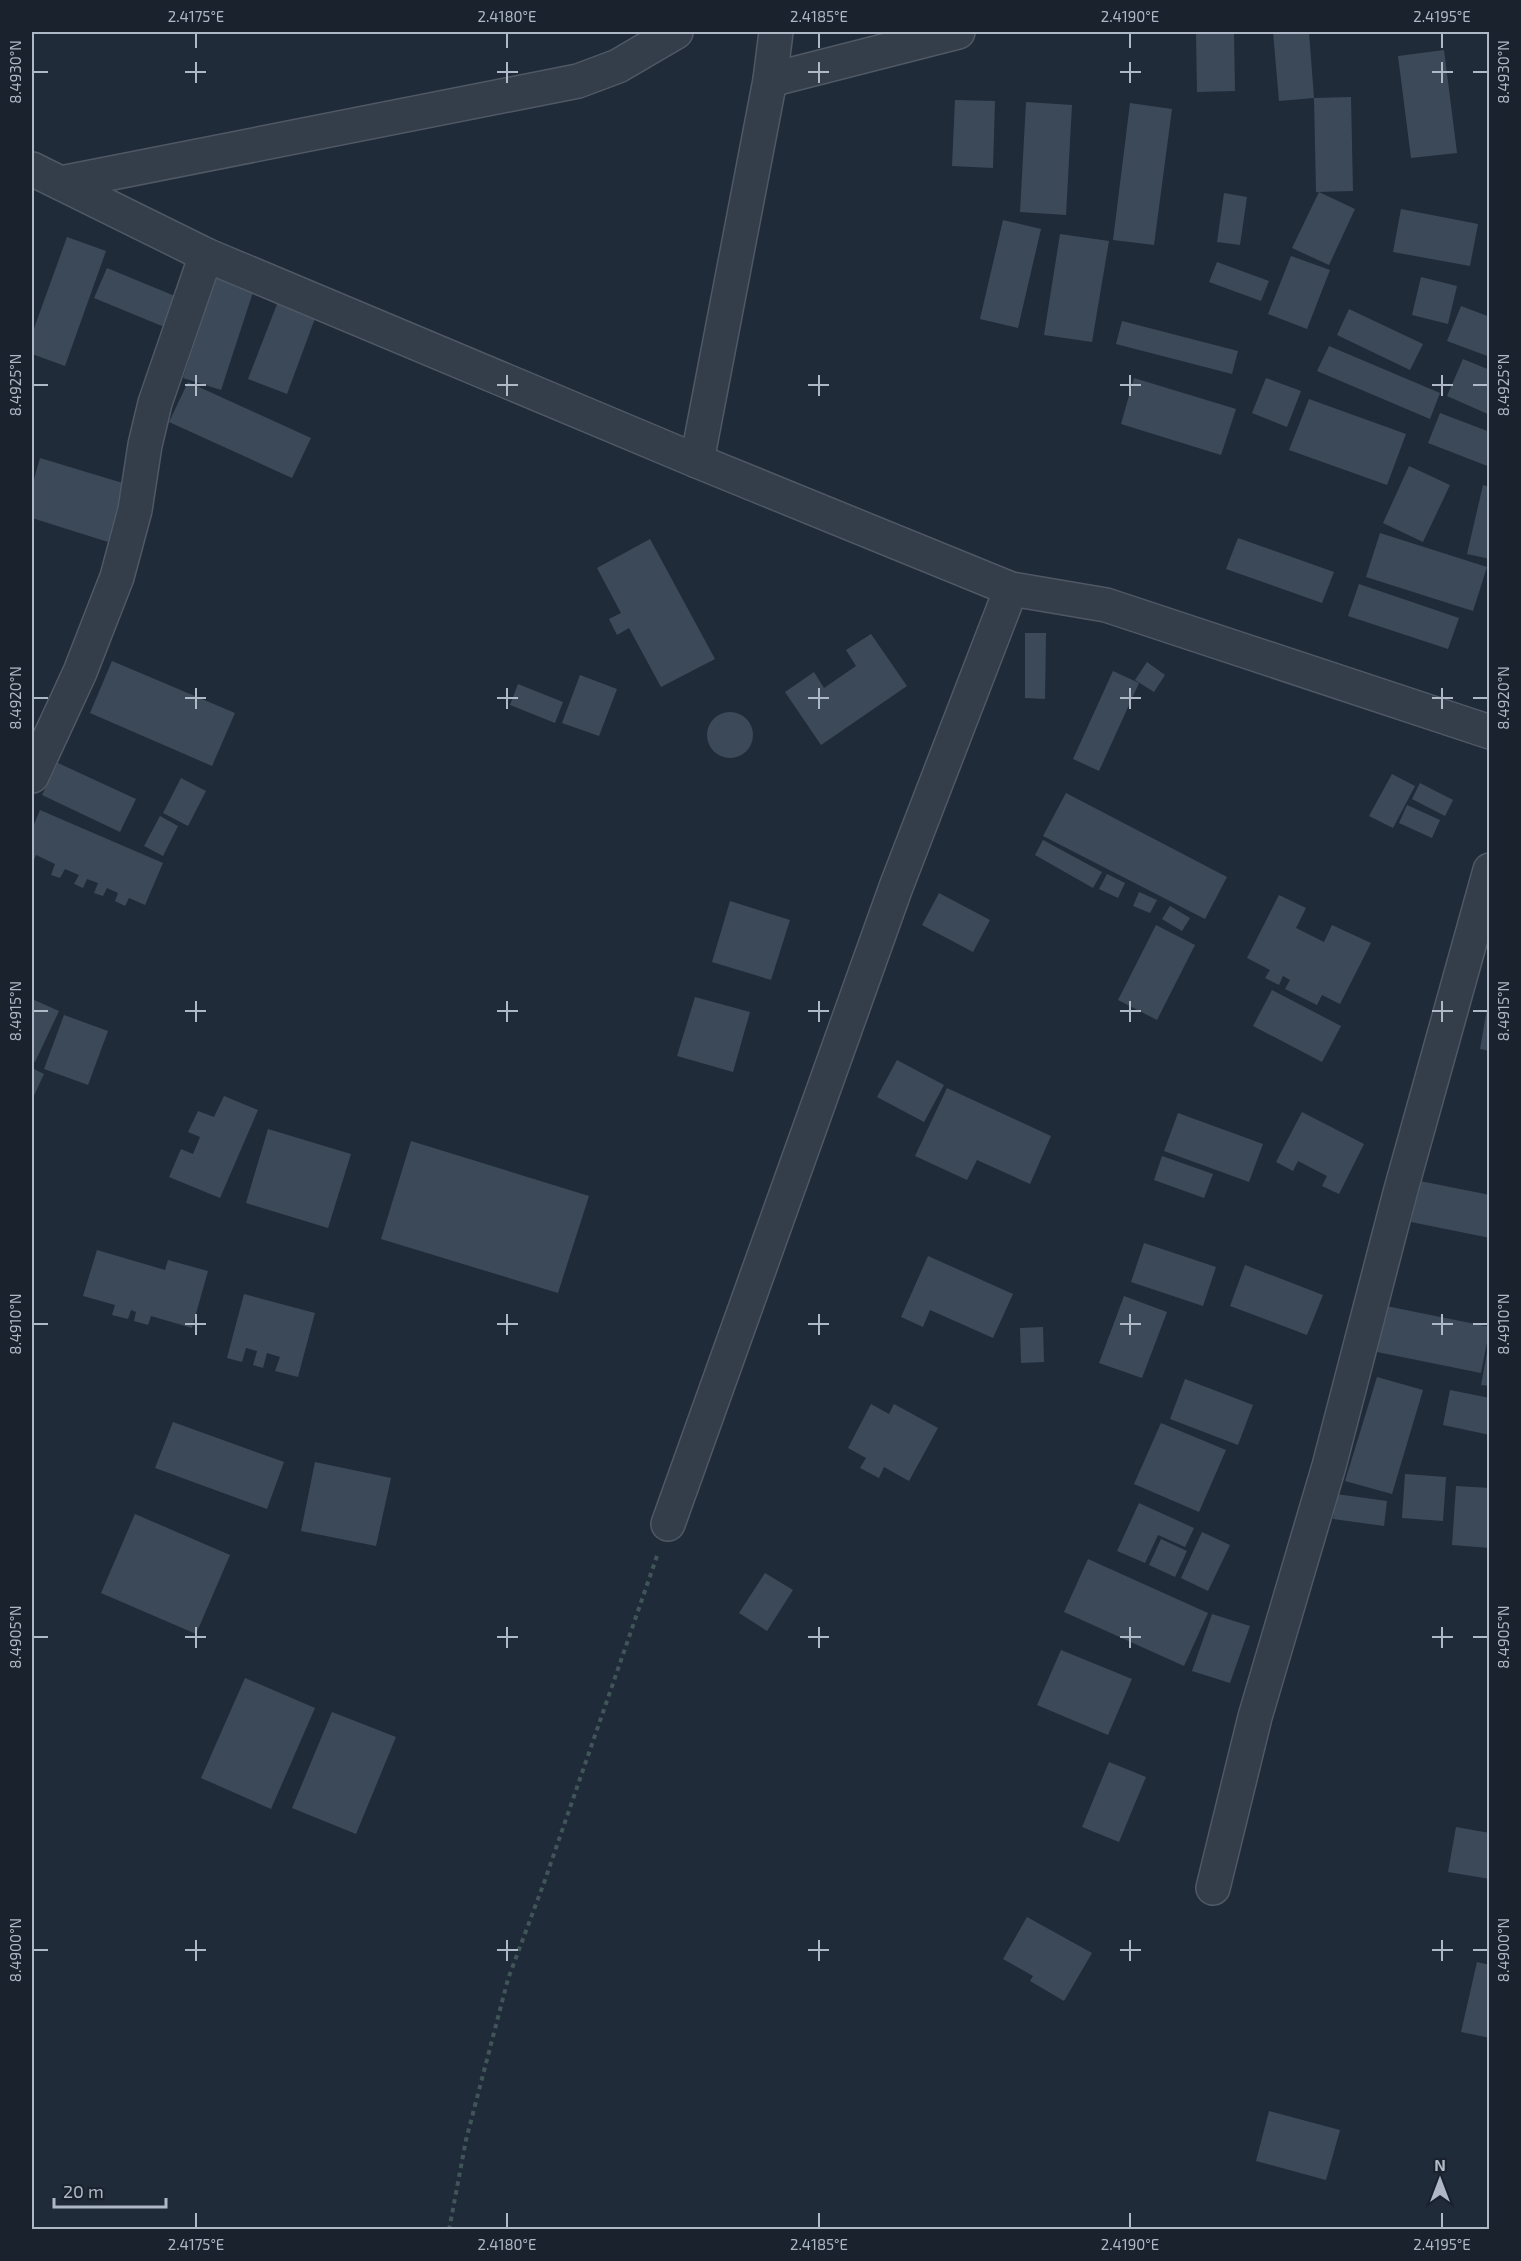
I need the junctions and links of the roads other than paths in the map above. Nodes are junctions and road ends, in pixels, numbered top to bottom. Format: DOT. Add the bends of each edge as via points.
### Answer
graph roads {
  1 [pos="676,32"];
  2 [pos="776,32"];
  3 [pos="958,32"];
  4 [pos="770,80"];
  5 [pos="32,169"];
  6 [pos="61,183"];
  7 [pos="206,255"];
  8 [pos="697,461"];
  9 [pos="1011,589"];
  10 [pos="1490,732"];
  11 [pos="32,776"];
  12 [pos="1490,870"];
  13 [pos="668,1524"];
  14 [pos="1213,1888"];
  1 -- 6 [label="street" via="618,66 578,81"];
  2 -- 4 [label="street"];
  3 -- 4 [label="street"];
  4 -- 8 [label="street"];
  5 -- 6 [label="street"];
  6 -- 7 [label="street"];
  7 -- 8 [label="street"];
  7 -- 11 [label="street" via="154,403 135,510 117,577 80,672"];
  8 -- 9 [label="street"];
  9 -- 10 [label="street" via="1106,605"];
  9 -- 13 [label="street" via="896,887"];
  12 -- 14 [label="street" via="1329,1466 1255,1716"];
}
